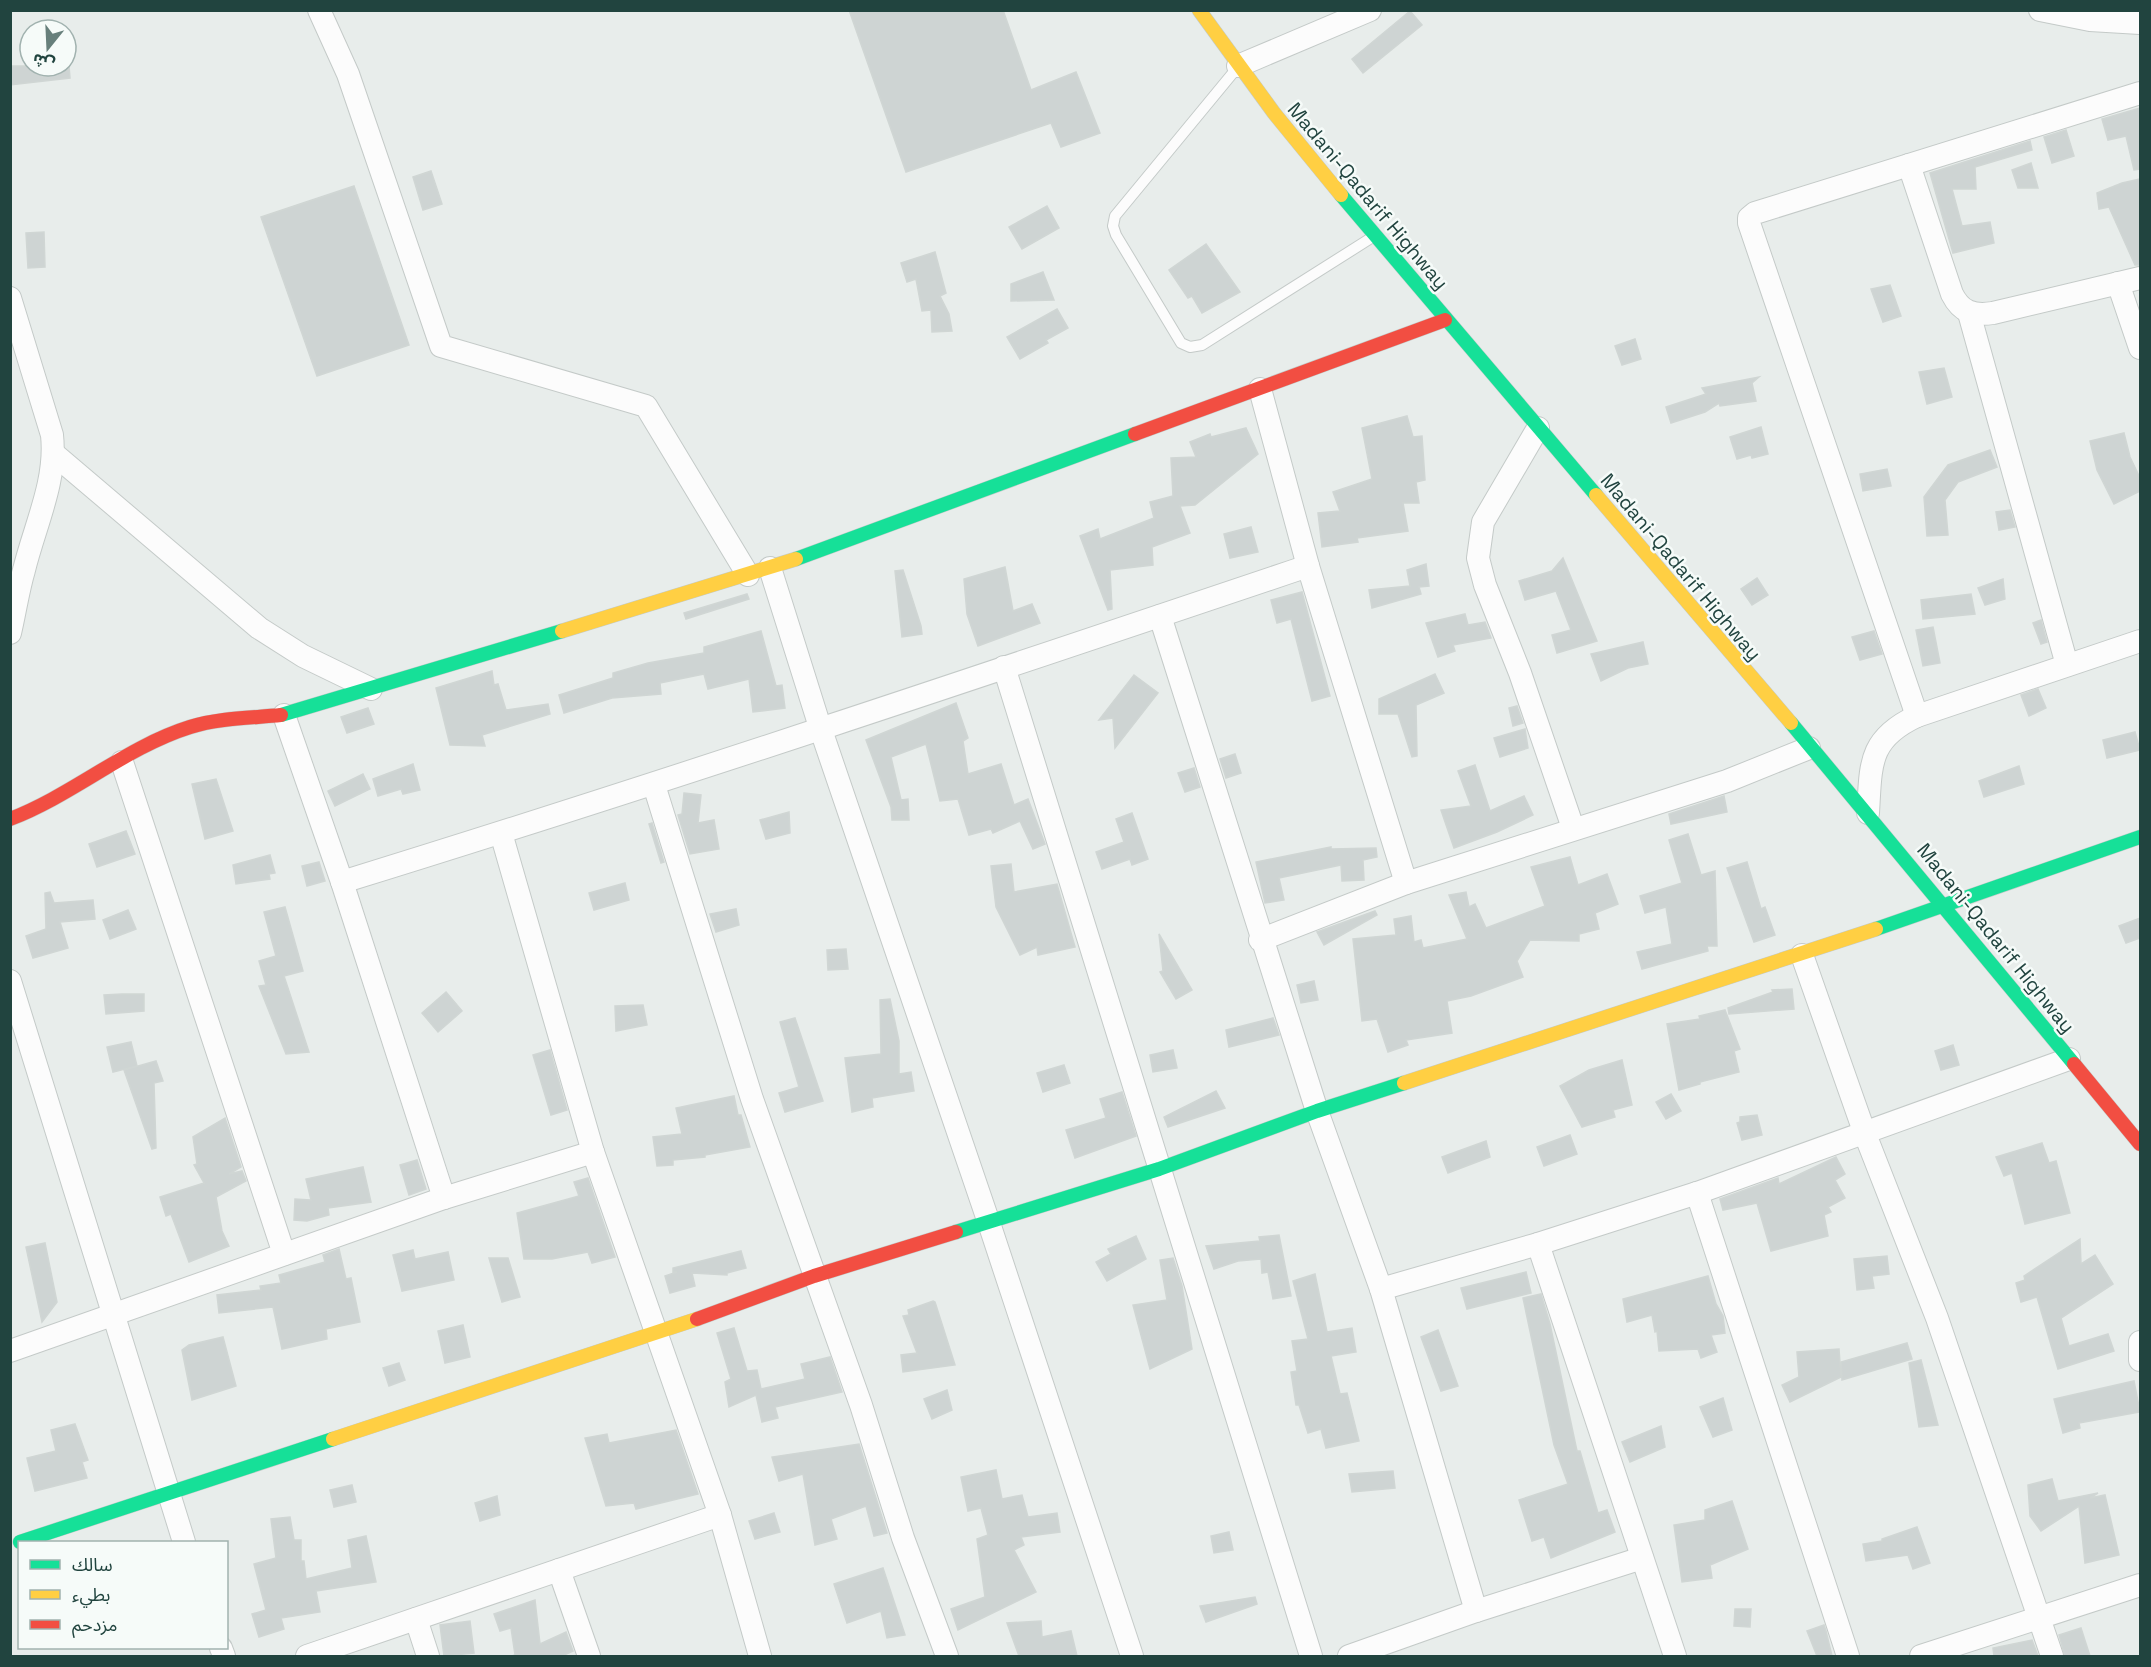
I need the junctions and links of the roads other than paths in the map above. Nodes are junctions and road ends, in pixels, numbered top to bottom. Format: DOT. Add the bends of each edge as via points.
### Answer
graph roads {
  1 [pos="319,10"];
  2 [pos="1199,10"];
  3 [pos="1370,10"];
  4 [pos="2040,10"];
  5 [pos="2140,23"];
  6 [pos="1238,66"];
  7 [pos="2140,93"];
  8 [pos="1909,165"];
  9 [pos="1374,236"];
  10 [pos="2140,278"];
  11 [pos="2118,283"];
  12 [pos="10,298"];
  13 [pos="1969,313"];
  14 [pos="1445,320"];
  15 [pos="2140,348"];
  16 [pos="1260,389"];
  17 [pos="1538,428"];
  18 [pos="54,454"];
  19 [pos="1308,566"];
  20 [pos="770,568"];
  21 [pos="748,575"];
  22 [pos="1160,616"];
  23 [pos="10,633"];
  24 [pos="2140,641"];
  25 [pos="2067,665"];
  26 [pos="1004,667"];
  27 [pos="371,689"];
  28 [pos="284,715"];
  29 [pos="1917,716"];
  30 [pos="820,728"];
  31 [pos="1809,748"];
  32 [pos="122,762"];
  33 [pos="654,785"];
  34 [pos="1868,813"];
  35 [pos="10,819"];
  36 [pos="1573,828"];
  37 [pos="501,833"];
  38 [pos="2140,837"];
  39 [pos="342,882"];
  40 [pos="1406,883"];
  41 [pos="1946,906"];
  42 [pos="1260,940"];
  43 [pos="1802,955"];
  44 [pos="10,981"];
  45 [pos="2069,1059"];
  46 [pos="1317,1111"];
  47 [pos="1865,1134"];
  48 [pos="2140,1144"];
  49 [pos="593,1152"];
  50 [pos="1159,1169"];
  51 [pos="1697,1193"];
  52 [pos="444,1198"];
  53 [pos="988,1220"];
  54 [pos="1538,1244"];
  55 [pos="284,1254"];
  56 [pos="814,1276"];
  57 [pos="1382,1289"];
  58 [pos="113,1314"];
  59 [pos="658,1333"];
  60 [pos="2140,1342"];
  61 [pos="10,1351"];
  62 [pos="2140,1360"];
  63 [pos="167,1494"];
  64 [pos="720,1515"];
  65 [pos="26,1541"];
  66 [pos="184,1541"];
  67 [pos="1642,1558"];
  68 [pos="559,1570"];
  69 [pos="2140,1585"];
  70 [pos="1476,1611"];
  71 [pos="2038,1616"];
  72 [pos="416,1619"];
  73 [pos="307,1656"];
  74 [pos="428,1656"];
  75 [pos="589,1656"];
  76 [pos="760,1656"];
  77 [pos="947,1656"];
  78 [pos="1132,1656"];
  79 [pos="1311,1656"];
  80 [pos="1349,1656"];
  81 [pos="1675,1656"];
  82 [pos="1848,1656"];
  83 [pos="1922,1656"];
  84 [pos="2052,1656"];
  1 -- 21 [label="street" via="348,74 441,346 646,406"];
  2 -- 6 [label="main road, Madani-Qadarif Highway"];
  3 -- 6 [label="street"];
  4 -- 5 [label="street" via="2090,20"];
  6 -- 9 [label="main road, Madani-Qadarif Highway"];
  6 -- 9 [label="lane" via="1115,216 1116,235 1181,343 1190,347 1202,345"];
  7 -- 8 [label="street"];
  8 -- 13 [label="street" via="1952,294 1959,307"];
  8 -- 29 [label="street" via="1752,214 1749,223"];
  9 -- 14 [label="main road, Madani-Qadarif Highway"];
  10 -- 11 [label="street"];
  11 -- 13 [label="street" via="1993,313"];
  11 -- 15 [label="street"];
  12 -- 18 [label="street" via="52,435"];
  13 -- 25 [label="street"];
  14 -- 16 [label="main road"];
  14 -- 17 [label="main road, Madani-Qadarif Highway"];
  16 -- 19 [label="street"];
  16 -- 20 [label="main road"];
  17 -- 31 [label="main road, Madani-Qadarif Highway"];
  17 -- 36 [label="street" via="1483,522 1478,558"];
  18 -- 23 [label="street"];
  18 -- 27 [label="street" via="259,628 303,656"];
  19 -- 22 [label="street"];
  19 -- 40 [label="street"];
  20 -- 21 [label="main road"];
  20 -- 30 [label="street"];
  21 -- 27 [label="main road"];
  22 -- 26 [label="street"];
  22 -- 42 [label="street"];
  24 -- 25 [label="street"];
  25 -- 29 [label="street"];
  26 -- 30 [label="street"];
  26 -- 50 [label="street"];
  27 -- 28 [label="main road"];
  28 -- 32 [label="main road" via="204,724 180,731"];
  28 -- 39 [label="street"];
  29 -- 34 [label="street" via="1880,742 1870,781"];
  30 -- 33 [label="street"];
  30 -- 53 [label="street"];
  31 -- 34 [label="main road, Madani-Qadarif Highway"];
  31 -- 36 [label="street" via="1727,781"];
  32 -- 35 [label="main road" via="53,801"];
  32 -- 55 [label="street"];
  33 -- 37 [label="street"];
  33 -- 56 [label="street" via="748,1089"];
  34 -- 41 [label="main road, Madani-Qadarif Highway"];
  36 -- 40 [label="street"];
  37 -- 39 [label="street"];
  37 -- 49 [label="street"];
  38 -- 41 [label="main road"];
  39 -- 52 [label="street"];
  40 -- 42 [label="street"];
  41 -- 43 [label="main road"];
  41 -- 45 [label="main road, Madani-Qadarif Highway"];
  42 -- 46 [label="street"];
  43 -- 46 [label="main road"];
  43 -- 47 [label="street"];
  44 -- 58 [label="street"];
  45 -- 47 [label="street"];
  45 -- 48 [label="main road, Madani-Qadarif Highway"];
  46 -- 50 [label="main road"];
  46 -- 57 [label="street"];
  47 -- 51 [label="street"];
  47 -- 71 [label="street" via="1937,1318"];
  49 -- 52 [label="street"];
  49 -- 59 [label="street"];
  50 -- 53 [label="main road"];
  50 -- 79 [label="street"];
  51 -- 54 [label="street"];
  51 -- 82 [label="street"];
  52 -- 55 [label="street"];
  53 -- 56 [label="main road"];
  53 -- 78 [label="street"];
  54 -- 57 [label="street"];
  54 -- 67 [label="street"];
  55 -- 58 [label="street"];
  56 -- 59 [label="main road"];
  56 -- 77 [label="street"];
  57 -- 70 [label="street"];
  58 -- 61 [label="street"];
  58 -- 63 [label="street"];
  59 -- 63 [label="main road"];
  59 -- 64 [label="street"];
  60 -- 62 [label="street"];
  63 -- 65 [label="main road"];
  63 -- 66 [label="street"];
  64 -- 68 [label="street"];
  64 -- 76 [label="street"];
  67 -- 70 [label="street"];
  67 -- 81 [label="street"];
  68 -- 72 [label="street"];
  68 -- 75 [label="street"];
  69 -- 71 [label="street"];
  70 -- 80 [label="street"];
  71 -- 83 [label="street"];
  71 -- 84 [label="street"];
  72 -- 73 [label="street"];
  72 -- 74 [label="street"];
}
